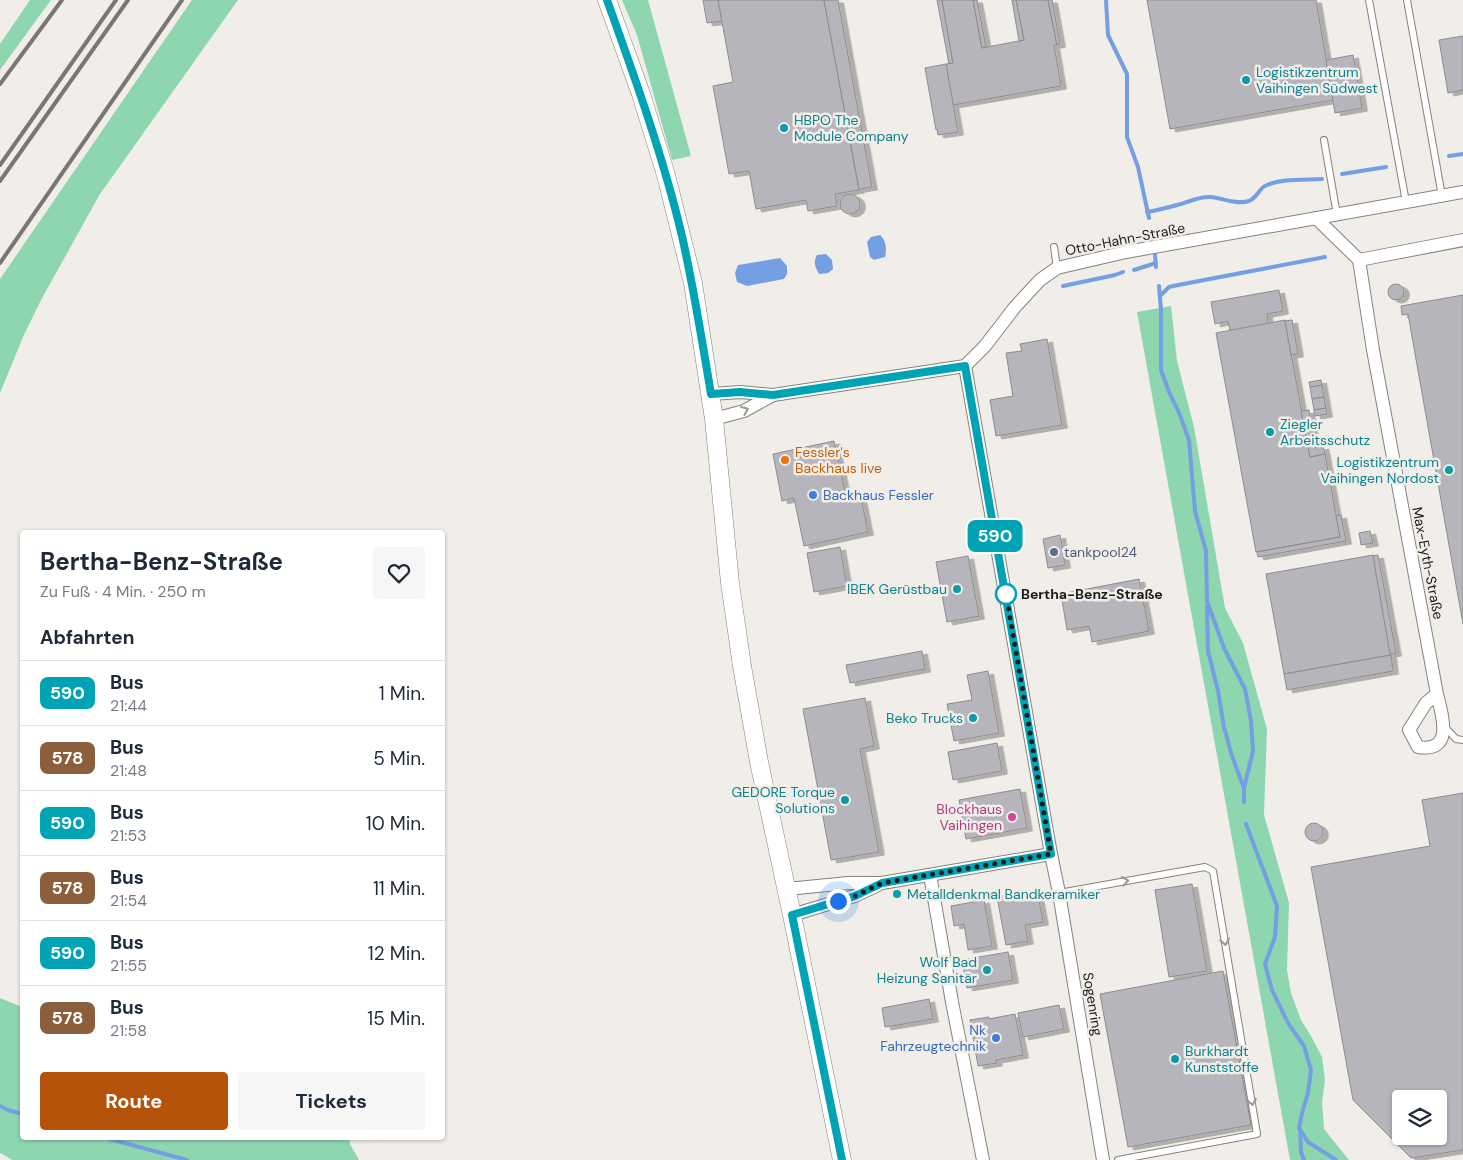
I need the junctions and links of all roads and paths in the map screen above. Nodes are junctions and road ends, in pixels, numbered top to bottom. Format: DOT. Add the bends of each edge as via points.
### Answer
graph roads {
  1 [pos="607,0"];
  2 [pos="1370,0"];
  3 [pos="1407,0"];
  4 [pos="1324,140"];
  5 [pos="1463,192"];
  6 [pos="1442,196"];
  7 [pos="1406,202"];
  8 [pos="1337,215"];
  9 [pos="1316,218"];
  10 [pos="1463,240"];
  11 [pos="1054,247"];
  12 [pos="1359,260"];
  13 [pos="1057,268"];
  14 [pos="965,366"];
  15 [pos="711,394"];
  16 [pos="773,395"];
  17 [pos="714,419"];
  18 [pos="1437,694"];
  19 [pos="1444,726"];
  20 [pos="1463,740"];
  21 [pos="1051,854"];
  22 [pos="930,875"];
  23 [pos="882,883"];
  24 [pos="787,890"];
  25 [pos="1059,893"];
  26 [pos="792,915"];
  27 [pos="842,1160"];
  28 [pos="983,1160"];
  29 [pos="1103,1160"];
  30 [pos="1118,1160"];
  1 -- 15 [label="street" via="641,94 682,235"];
  2 -- 7 [label="lane"];
  3 -- 6 [label="lane"];
  4 -- 8 [label="lane"];
  5 -- 6 [label="street, Otto-Hahn-Straße"];
  6 -- 7 [label="street, Otto-Hahn-Straße"];
  7 -- 8 [label="street, Otto-Hahn-Straße"];
  8 -- 9 [label="street, Otto-Hahn-Straße"];
  9 -- 12 [label="street"];
  9 -- 13 [label="street, Otto-Hahn-Straße" via="1126,252"];
  10 -- 12 [label="street"];
  11 -- 13 [label="lane"];
  12 -- 18 [label="street, Max-Eyth-Straße"];
  13 -- 14 [label="street, Otto-Hahn-Straße" via="1040,280"];
  14 -- 16 [label="street"];
  14 -- 21 [label="street"];
  15 -- 16 [label="street"];
  15 -- 17 [label="street"];
  17 -- 16 [label="street, one-way" via="744,411"];
  17 -- 24 [label="street" via="730,583 742,666"];
  18 -- 19 [label="street, Max-Eyth-Straße"];
  18 -- 19 [label="street" via="1426,703 1410,730 1418,746 1424,748 1437,743"];
  19 -- 20 [label="lane" via="1456,739"];
  21 -- 22 [label="street"];
  21 -- 25 [label="street, Sogenring"];
  22 -- 23 [label="street"];
  22 -- 28 [label="street"];
  23 -- 24 [label="street"];
  23 -- 26 [label="street" via="855,896"];
  24 -- 26 [label="street"];
  25 -- 29 [label="street, Sogenring"];
  25 -- 30 [label="lane, one-way" via="1205,867 1213,872 1257,1134"];
  26 -- 27 [label="street"];
}
